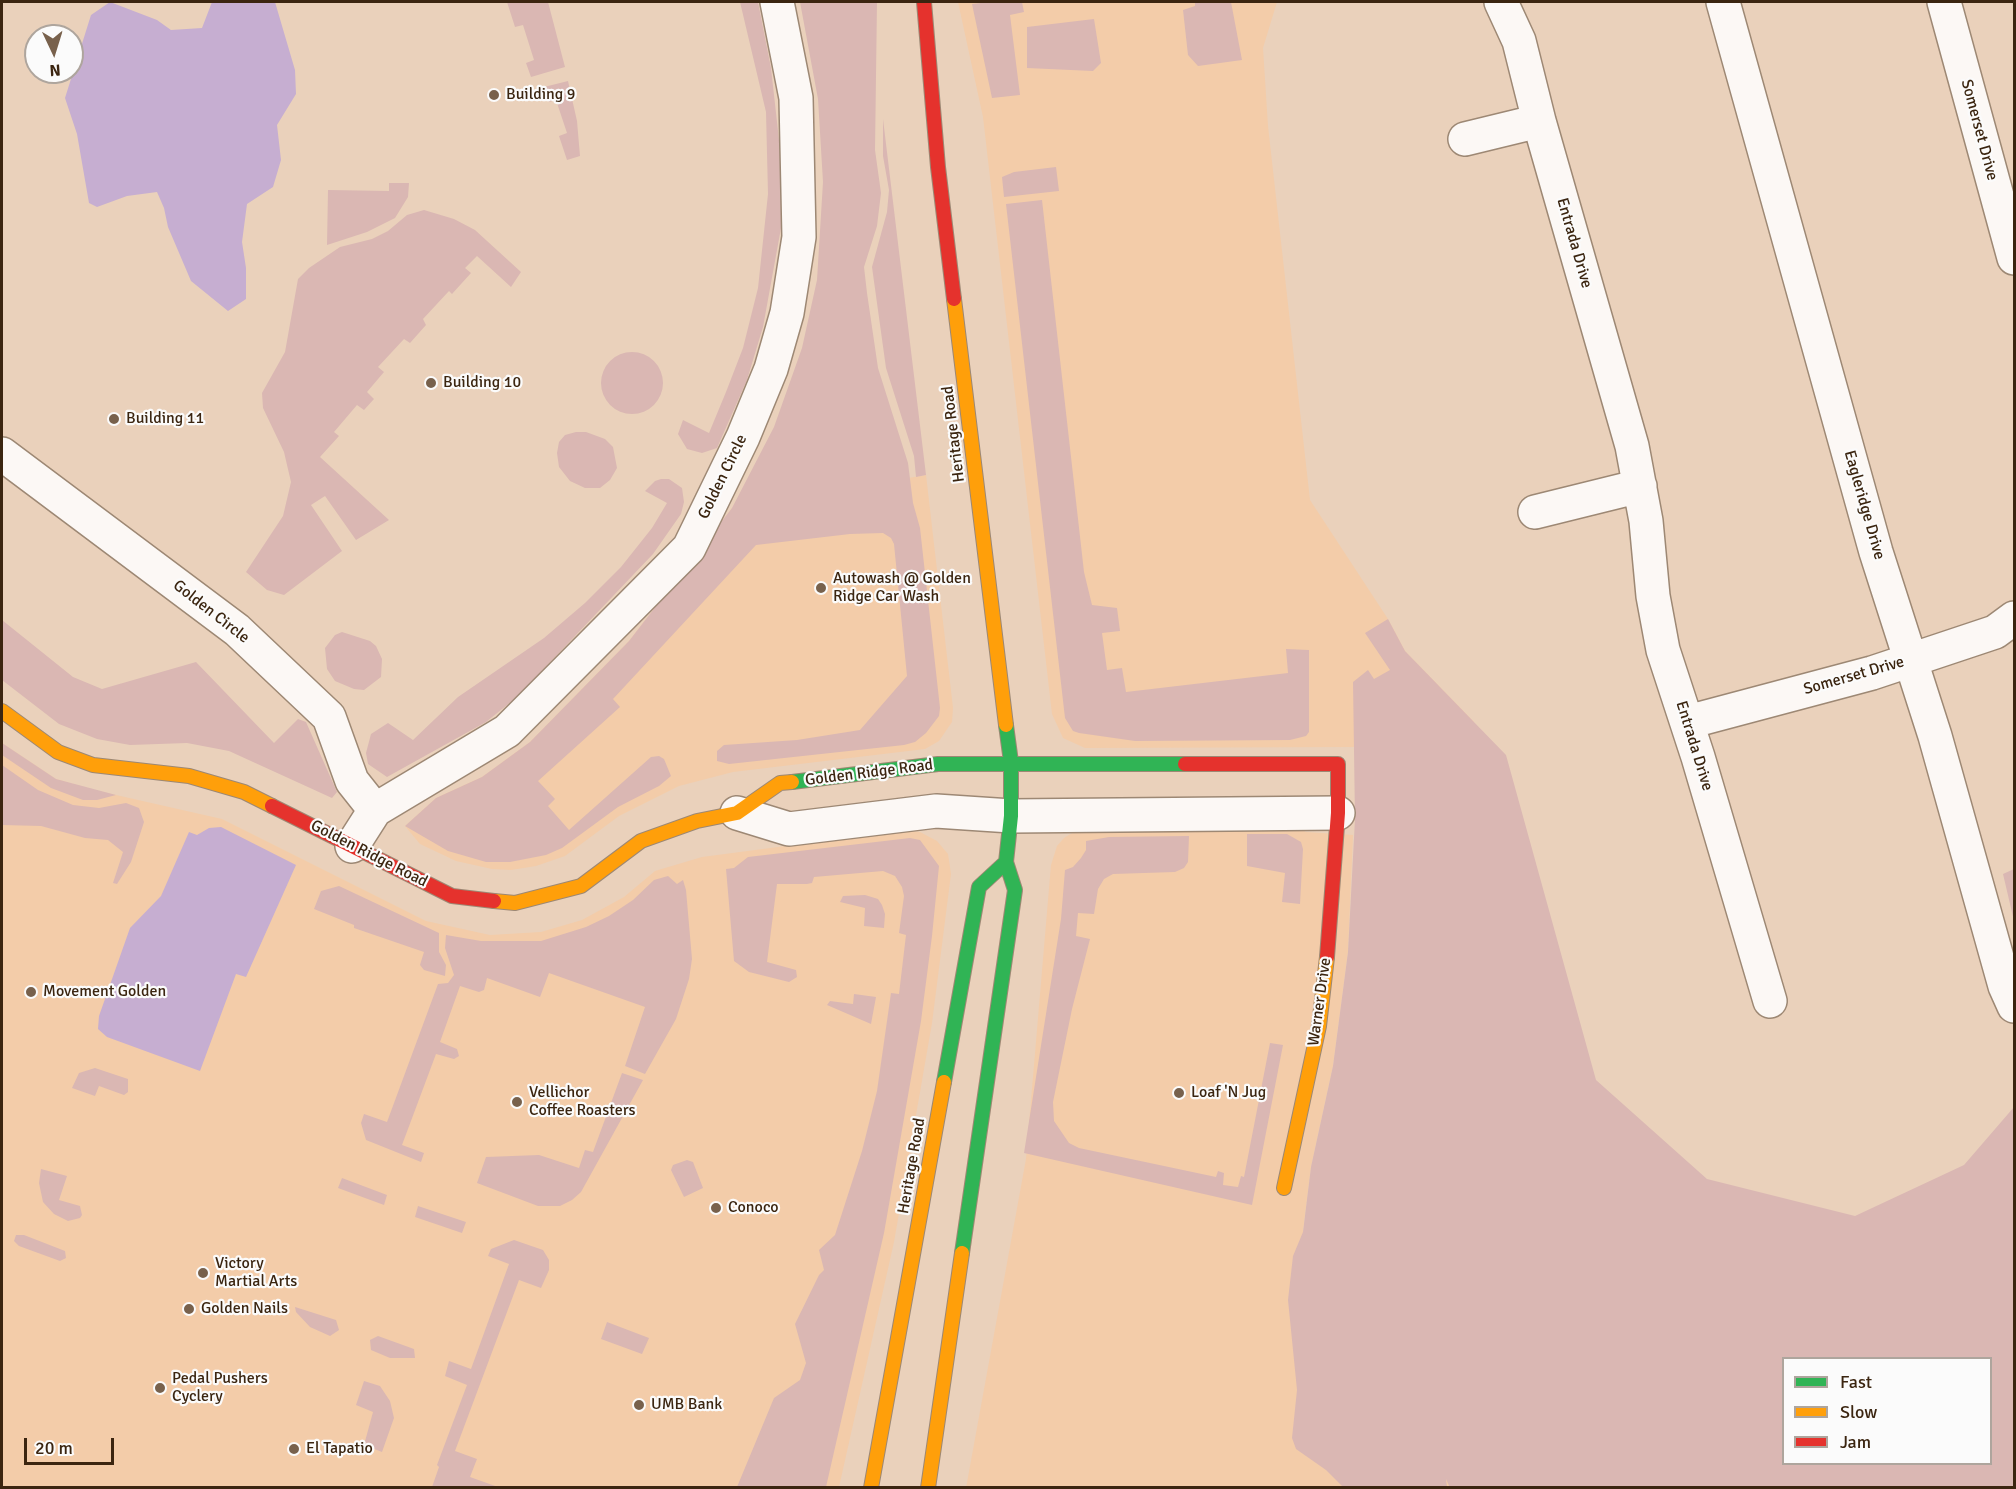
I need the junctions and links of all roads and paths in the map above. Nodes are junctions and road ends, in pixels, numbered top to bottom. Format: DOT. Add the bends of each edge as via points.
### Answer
graph roads {
  1 [pos="777,2"];
  2 [pos="924,2"];
  3 [pos="1501,2"];
  4 [pos="1723,2"];
  5 [pos="1944,2"];
  6 [pos="1539,121"];
  7 [pos="1465,139"];
  8 [pos="2014,258"];
  9 [pos="2,454"];
  10 [pos="1640,486"];
  11 [pos="1535,512"];
  12 [pos="2014,618"];
  13 [pos="1911,660"];
  14 [pos="2,711"];
  15 [pos="1688,722"];
  16 [pos="1011,762"];
  17 [pos="375,810"];
  18 [pos="737,813"];
  19 [pos="1338,813"];
  20 [pos="1011,816"];
  21 [pos="352,846"];
  22 [pos="1006,862"];
  23 [pos="1770,1001"];
  24 [pos="2014,1006"];
  25 [pos="1284,1188"];
  26 [pos="871,1488"];
  27 [pos="928,1488"];
  1 -- 17 [label="street, Golden Circle" via="796,98 799,237 787,313 771,369 743,437 689,548 507,731"];
  2 -- 16 [label="main road, Heritage Road" via="940,179"];
  3 -- 6 [label="street, Entrada Drive" via="1519,41"];
  4 -- 13 [label="street, Eagleridge Drive" via="1876,552"];
  5 -- 8 [label="street, Somerset Drive"];
  6 -- 7 [label="street"];
  6 -- 10 [label="street, Entrada Drive"];
  9 -- 17 [label="street, Golden Circle" via="237,630 329,717 352,781"];
  10 -- 11 [label="street"];
  10 -- 15 [label="street, Entrada Drive" via="1663,650"];
  12 -- 13 [label="street, Somerset Drive" via="1995,632"];
  13 -- 15 [label="street, Somerset Drive"];
  13 -- 24 [label="street, Eagleridge Drive"];
  14 -- 21 [label="main road, Golden Ridge Road" via="58,752 85,762 189,776 244,792"];
  15 -- 23 [label="street, Entrada Drive"];
  16 -- 18 [label="main road, Golden Ridge Road" via="938,764 780,783"];
  16 -- 19 [label="main road, Warner Drive" via="1338,764"];
  16 -- 20 [label="main road, Heritage Road"];
  17 -- 21 [label="street, Golden Circle"];
  18 -- 20 [label="street, Golden Ridge Road" via="789,829 936,812"];
  18 -- 21 [label="main road, Golden Ridge Road" via="697,821 641,841 581,886 515,903 452,896"];
  19 -- 20 [label="street"];
  19 -- 25 [label="main road, Warner Drive" via="1319,1026"];
  20 -- 22 [label="main road, Heritage Road"];
  22 -- 26 [label="main road, Heritage Road" via="979,887"];
  22 -- 27 [label="main road, Heritage Road" via="1015,890"];
}
